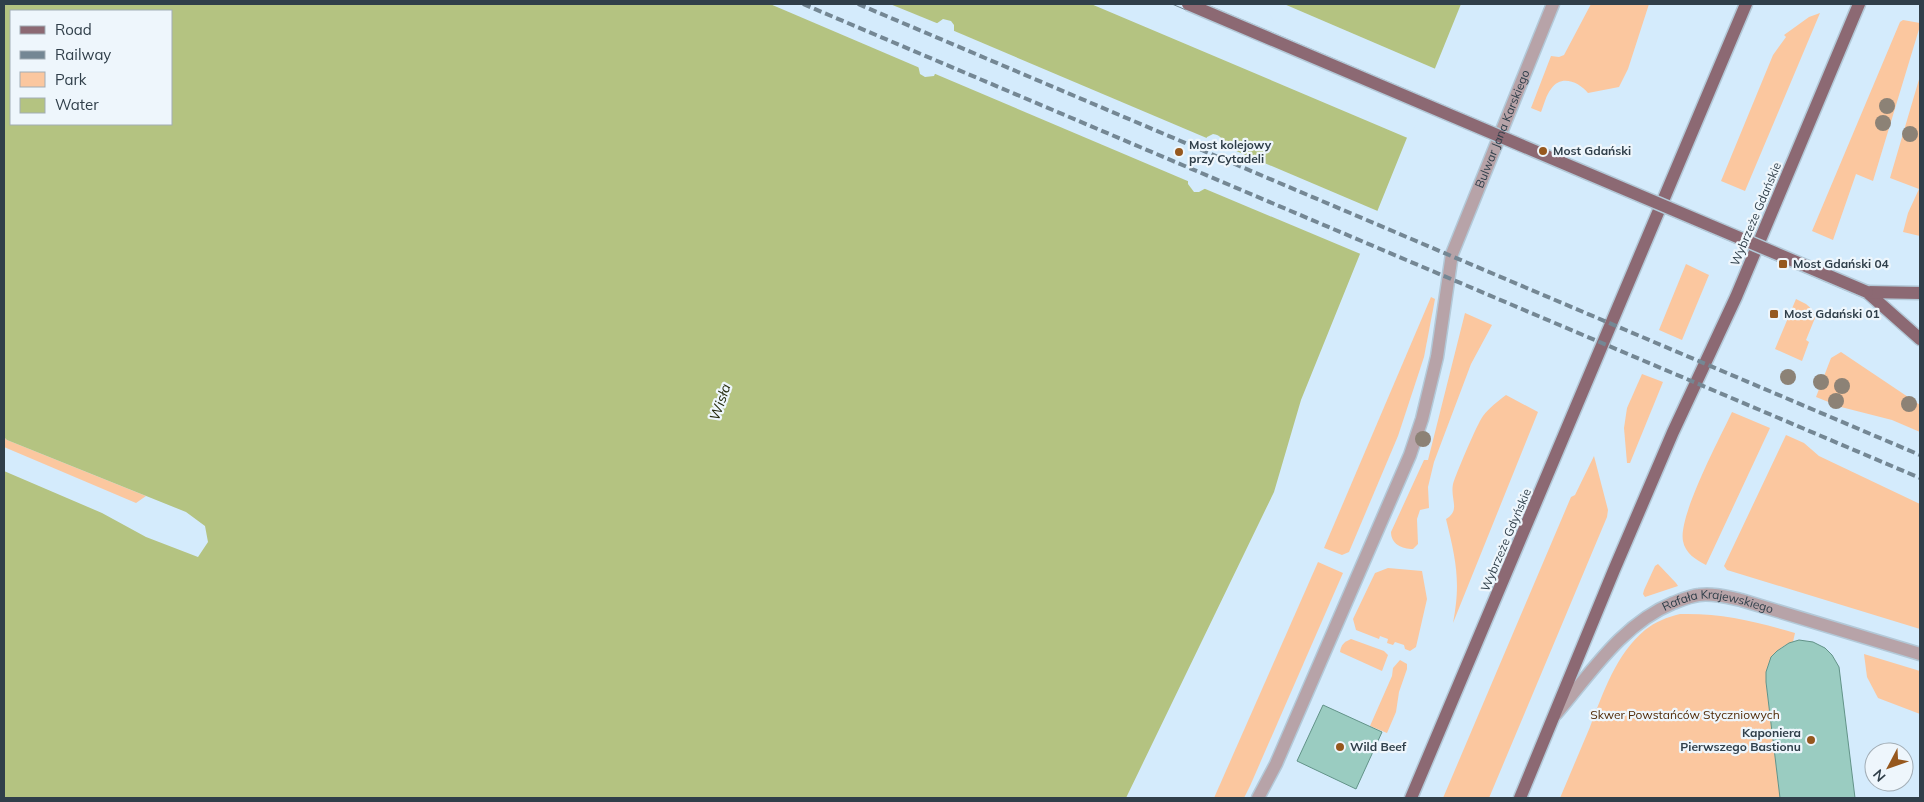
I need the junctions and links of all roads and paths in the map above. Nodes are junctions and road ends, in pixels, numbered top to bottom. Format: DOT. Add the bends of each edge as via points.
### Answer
graph roads {
  1 [pos="1188,4"];
  2 [pos="1553,4"];
  3 [pos="1746,4"];
  4 [pos="1860,4"];
  5 [pos="1867,292"];
  6 [pos="1920,294"];
  7 [pos="1920,339"];
  8 [pos="1920,654"];
  9 [pos="1555,715"];
  10 [pos="1258,798"];
  11 [pos="1411,798"];
  12 [pos="1520,798"];
  1 -- 5 [label="main road, bridge"];
  2 -- 10 [label="street, Bulwar Jana Karskiego" via="1452,254 1437,357 1410,455 1276,764"];
  3 -- 11 [label="main road, Wybrzeże Gdyńskie"];
  4 -- 9 [label="main road, Wybrzeże Gdańskie" via="1736,297 1673,432"];
  5 -- 6 [label="main road"];
  5 -- 7 [label="main road"];
  8 -- 9 [label="street, Rafała Krajewskiego" via="1740,600 1698,595 1659,609 1631,628"];
  9 -- 12 [label="main road"];
}
